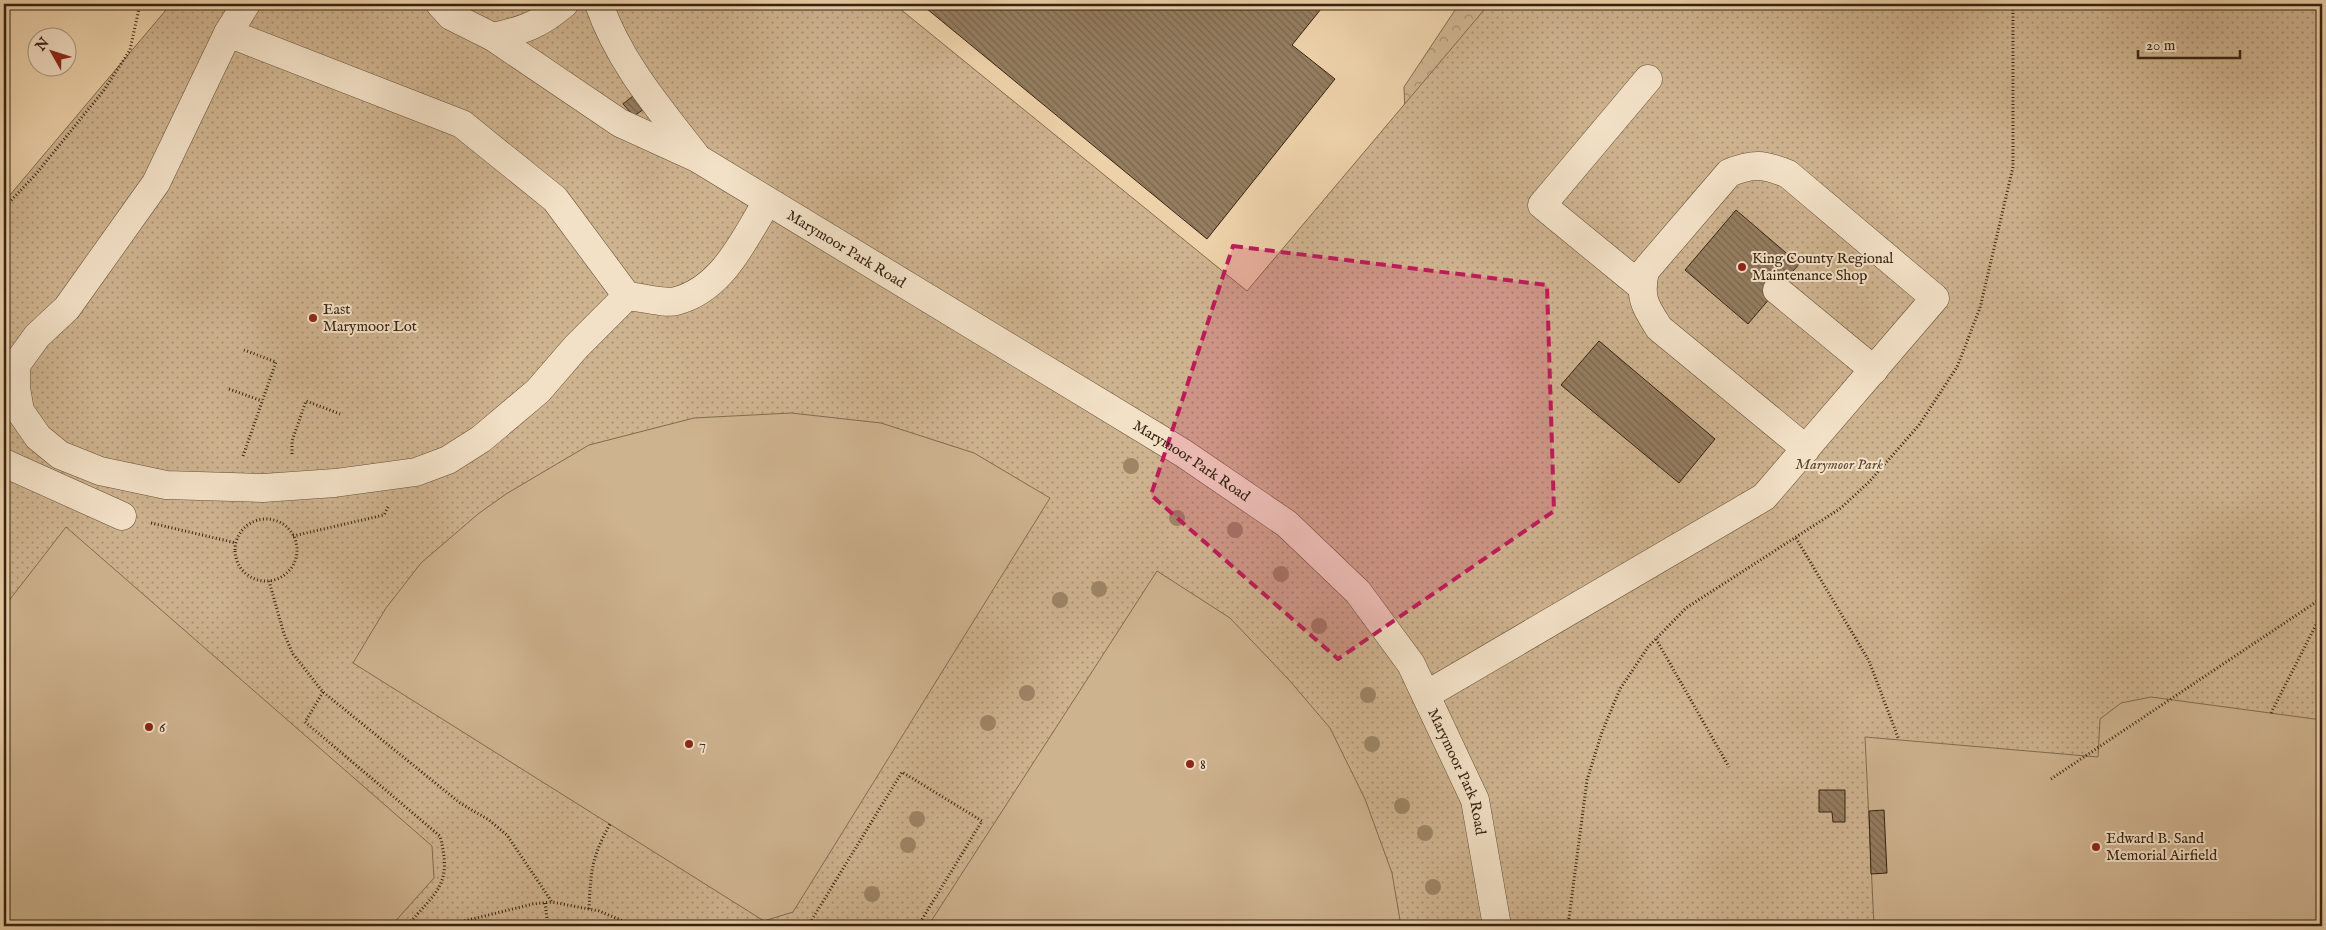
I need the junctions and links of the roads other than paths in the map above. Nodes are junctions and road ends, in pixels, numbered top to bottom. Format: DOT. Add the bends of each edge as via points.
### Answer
graph roads {
  1 [pos="246,4"];
  2 [pos="440,4"];
  3 [pos="564,4"];
  4 [pos="599,4"];
  5 [pos="228,33"];
  6 [pos="493,37"];
  7 [pos="1648,79"];
  8 [pos="697,158"];
  9 [pos="767,202"];
  10 [pos="1642,287"];
  11 [pos="1777,290"];
  12 [pos="627,296"];
  13 [pos="1874,370"];
  14 [pos="1806,449"];
  15 [pos="4,463"];
  16 [pos="122,516"];
  17 [pos="1426,694"];
  18 [pos="1497,926"];
  1 -- 5 [label="street"];
  2 -- 6 [label="street, Marymoor Park Road" via="451,16"];
  3 -- 6 [label="street" via="527,29"];
  4 -- 8 [label="street, Marymoor Park Road" via="625,60"];
  5 -- 12 [label="street" via="462,124 555,199"];
  5 -- 12 [label="street" via="156,183 67,308 37,336 16,365 20,411 38,437 60,455 100,471 166,485 263,488 335,483 416,472 448,460 481,439 538,391"];
  6 -- 8 [label="street, Marymoor Park Road" via="620,123"];
  7 -- 10 [label="street" via="1542,205"];
  8 -- 9 [label="street, Marymoor Park Road"];
  9 -- 12 [label="street" via="733,259 707,286 675,302"];
  9 -- 17 [label="street, Marymoor Park Road" via="1183,453 1287,524 1358,592 1411,664"];
  10 -- 13 [label="street" via="1645,271 1729,173 1748,165 1771,166 1788,174 1935,298"];
  10 -- 14 [label="street" via="1645,307 1659,328"];
  11 -- 13 [label="street"];
  13 -- 14 [label="street"];
  14 -- 17 [label="street" via="1764,498"];
  15 -- 16 [label="street"];
  17 -- 18 [label="street, Marymoor Park Road" via="1475,800"];
}
